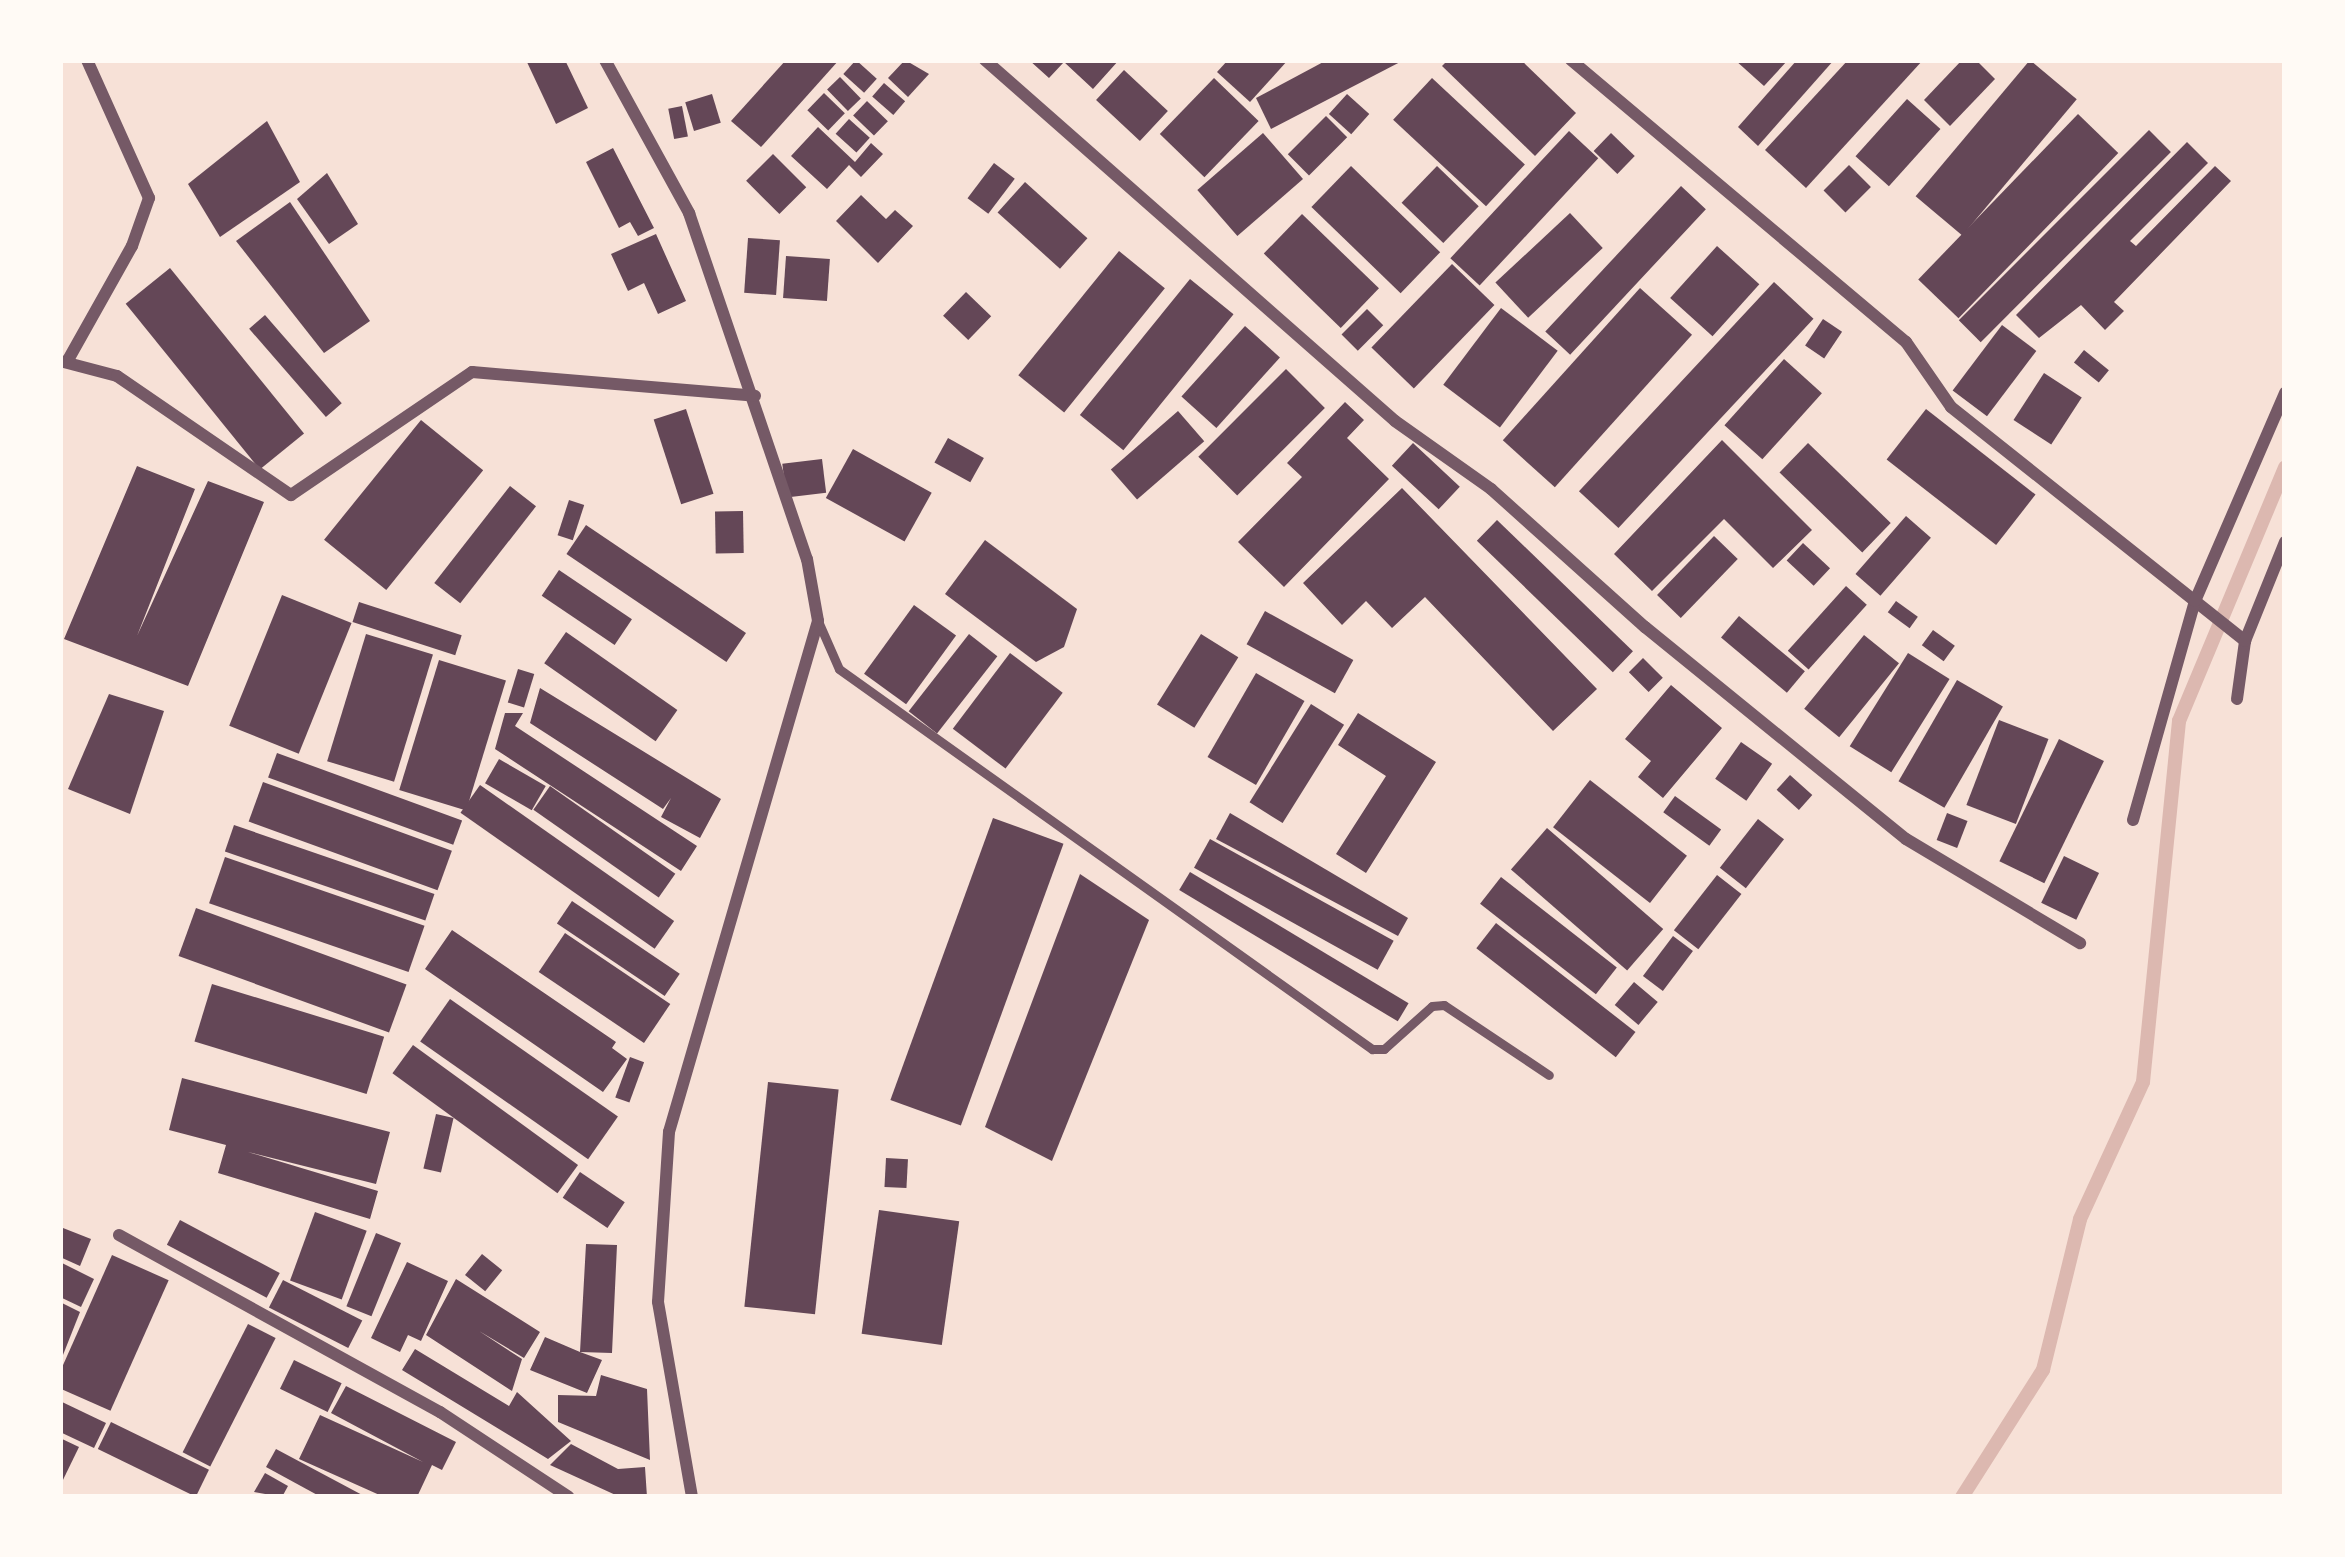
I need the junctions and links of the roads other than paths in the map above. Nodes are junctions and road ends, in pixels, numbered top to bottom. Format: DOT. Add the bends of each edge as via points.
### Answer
graph roads {
  1 [pos="87,60"];
  2 [pos="605,60"];
  3 [pos="985,60"];
  4 [pos="1571,60"];
  5 [pos="64,360"];
  6 [pos="2285,393"];
  7 [pos="754,396"];
  8 [pos="2285,542"];
  9 [pos="2200,606"];
  10 [pos="818,621"];
  11 [pos="2245,641"];
  12 [pos="2237,699"];
  13 [pos="2133,820"];
  14 [pos="2080,944"];
  15 [pos="1549,1075"];
  16 [pos="119,1234"];
  17 [pos="569,1497"];
  18 [pos="692,1497"];
  1 -- 5 [label="street" via="149,198 132,246"];
  2 -- 7 [label="street" via="689,213"];
  3 -- 14 [label="street" via="1395,421 1492,489 1645,627 1906,838"];
  4 -- 9 [label="street" via="1906,342 1951,407"];
  5 -- 7 [label="street" via="117,376 291,496 472,372"];
  6 -- 9 [label="street"];
  7 -- 10 [label="street"];
  8 -- 11 [label="street"];
  9 -- 11 [label="street"];
  9 -- 13 [label="street"];
  10 -- 15 [label="lane" via="839,669 1372,1049 1384,1049 1432,1006 1444,1005"];
  10 -- 18 [label="street" via="705,988 670,1132 658,1302"];
  11 -- 12 [label="street"];
  16 -- 17 [label="street" via="440,1412"];
}
